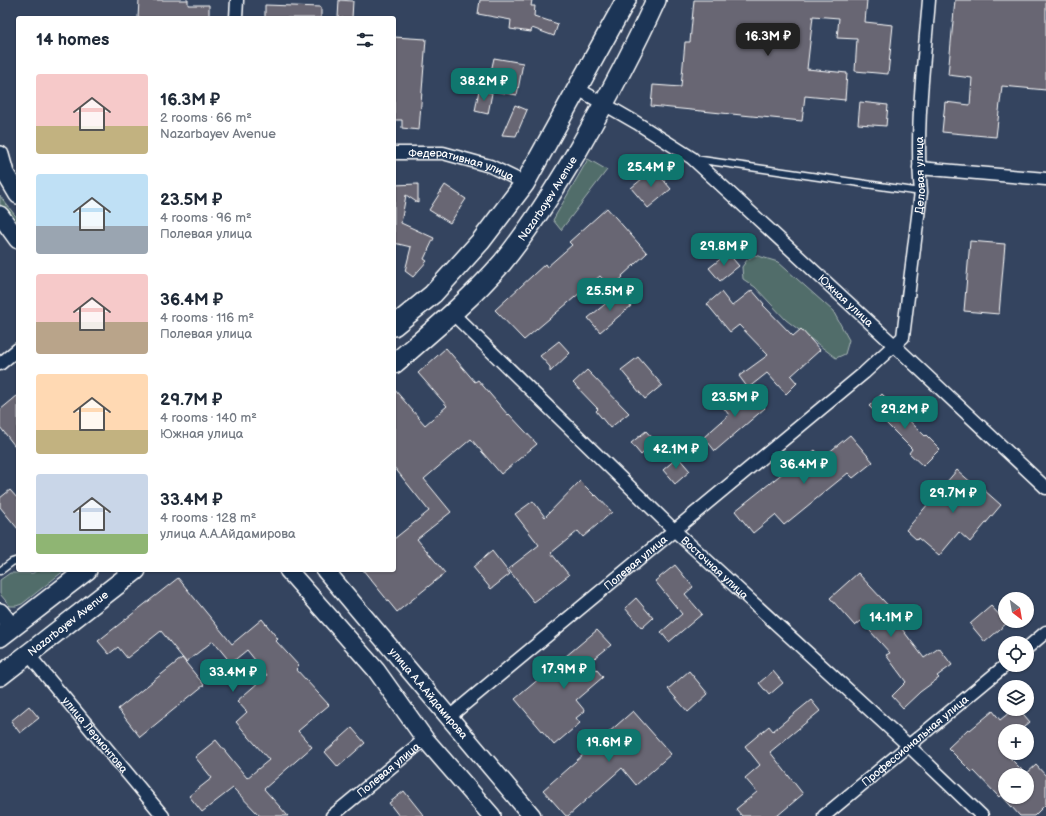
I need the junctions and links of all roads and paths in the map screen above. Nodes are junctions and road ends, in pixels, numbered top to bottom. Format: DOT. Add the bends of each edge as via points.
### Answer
graph roads {
  1 [pos="237,0"];
  2 [pos="626,0"];
  3 [pos="656,0"];
  4 [pos="929,0"];
  5 [pos="236,16"];
  6 [pos="578,89"];
  7 [pos="604,103"];
  8 [pos="396,153"];
  9 [pos="0,155"];
  10 [pos="692,158"];
  11 [pos="919,168"];
  12 [pos="1046,179"];
  13 [pos="525,183"];
  14 [pos="16,192"];
  15 [pos="921,192"];
  16 [pos="0,215"];
  17 [pos="16,237"];
  18 [pos="452,313"];
  19 [pos="396,324"];
  20 [pos="894,345"];
  21 [pos="16,351"];
  22 [pos="396,362"];
  23 [pos="0,364"];
  24 [pos="1046,488"];
  25 [pos="674,530"];
  26 [pos="16,561"];
  27 [pos="0,571"];
  28 [pos="84,572"];
  29 [pos="133,572"];
  30 [pos="290,572"];
  31 [pos="327,572"];
  32 [pos="0,612"];
  33 [pos="6,632"];
  34 [pos="1046,632"];
  35 [pos="1034,642"];
  36 [pos="28,654"];
  37 [pos="396,654"];
  38 [pos="376,670"];
  39 [pos="998,672"];
  40 [pos="0,676"];
  41 [pos="449,717"];
  42 [pos="425,739"];
  43 [pos="909,746"];
  44 [pos="163,816"];
  45 [pos="332,816"];
  46 [pos="492,816"];
  47 [pos="532,816"];
  48 [pos="824,816"];
  49 [pos="982,816"];
  1 -- 5 [label="street"];
  2 -- 6 [label="main road"];
  3 -- 7 [label="main road, Nazarbayev Avenue"];
  4 -- 11 [label="street, Деловая улица"];
  6 -- 7 [label="street, Южная улица"];
  6 -- 13 [label="main road"];
  7 -- 10 [label="street, Южная улица"];
  7 -- 18 [label="main road, Nazarbayev Avenue" via="540,211 502,262"];
  8 -- 13 [label="street, Федеративная улица" via="443,153 490,166"];
  9 -- 14 [label="main road" via="5,173"];
  10 -- 15 [label="lane"];
  10 -- 20 [label="street, Южная улица"];
  11 -- 12 [label="street"];
  11 -- 15 [label="street, Деловая улица"];
  13 -- 19 [label="main road" via="481,241 433,294"];
  15 -- 20 [label="street, Деловая улица" via="903,337"];
  16 -- 17 [label="main road"];
  18 -- 22 [label="main road, Nazarbayev Avenue"];
  18 -- 25 [label="street, Восточная улица"];
  20 -- 24 [label="street, Южная улица"];
  20 -- 25 [label="street, Полевая улица" via="864,373"];
  21 -- 23 [label="street"];
  25 -- 41 [label="street, Полевая улица"];
  25 -- 43 [label="street, Восточная улица"];
  26 -- 27 [label="lane"];
  28 -- 33 [label="main road"];
  29 -- 36 [label="main road, Nazarbayev Avenue"];
  30 -- 38 [label="main road"];
  31 -- 37 [label="main road, улица А.А.Айдамирова"];
  32 -- 33 [label="main road"];
  34 -- 35 [label="street"];
  36 -- 40 [label="main road, Nazarbayev Avenue"];
  36 -- 44 [label="street, улица Лермонтова"];
  37 -- 38 [label="main road"];
  37 -- 41 [label="main road, улица А.А.Айдамирова"];
  38 -- 42 [label="main road"];
  39 -- 43 [label="street, Профессиональная улица"];
  41 -- 47 [label="main road, улица А.А.Айдамирова"];
  42 -- 45 [label="street, Полевая улица"];
  42 -- 46 [label="main road"];
  43 -- 48 [label="street, Профессиональная улица"];
  43 -- 49 [label="street, Восточная улица"];
}
